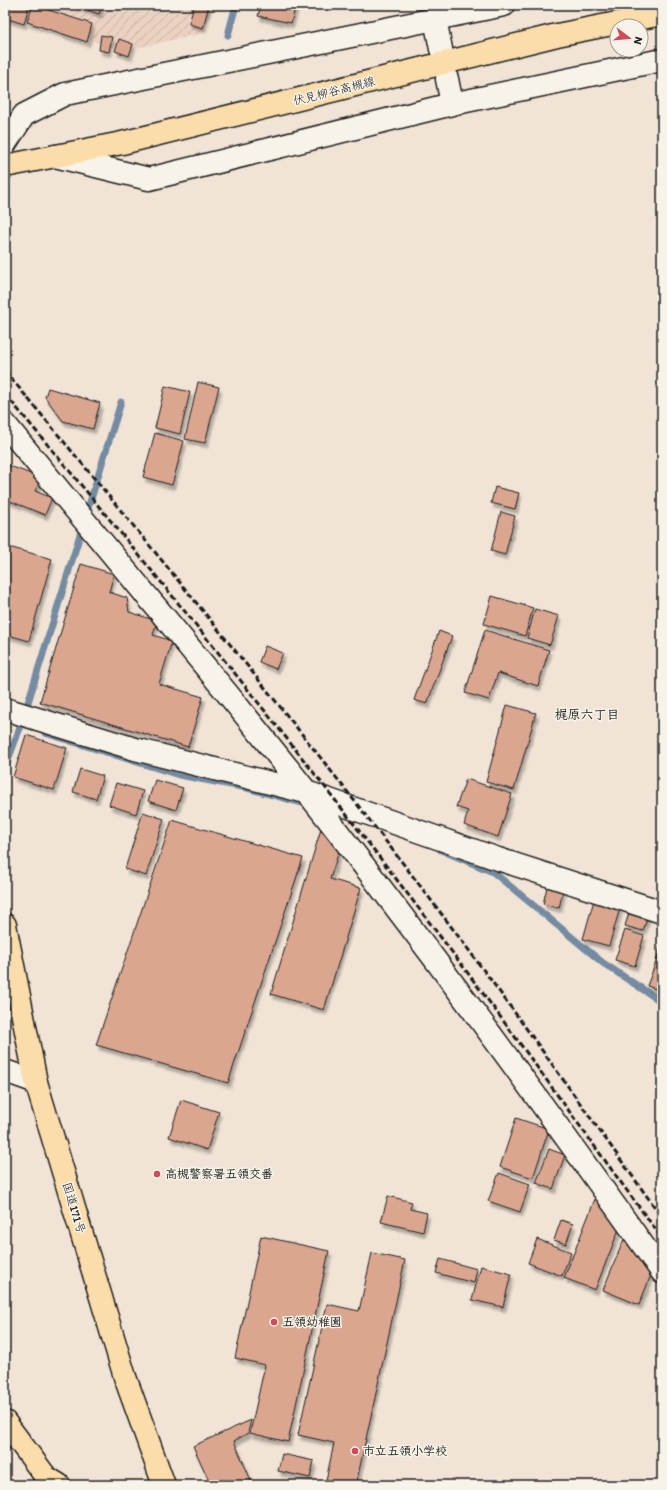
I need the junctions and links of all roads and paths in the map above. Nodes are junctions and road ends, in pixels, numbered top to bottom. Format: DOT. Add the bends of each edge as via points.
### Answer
graph roads {
  1 [pos="504,5"];
  2 [pos="662,14"];
  3 [pos="435,19"];
  4 [pos="441,49"];
  5 [pos="662,60"];
  6 [pos="447,79"];
  7 [pos="452,104"];
  8 [pos="5,144"];
  9 [pos="55,156"];
  10 [pos="5,166"];
  11 [pos="5,424"];
  12 [pos="8,710"];
  13 [pos="306,792"];
  14 [pos="662,912"];
  15 [pos="5,925"];
  16 [pos="5,1071"];
  17 [pos="36,1082"];
  18 [pos="662,1272"];
  19 [pos="5,1422"];
  20 [pos="59,1485"];
  21 [pos="164,1485"];
  1 -- 3 [label="street"];
  2 -- 9 [label="main road, 伏見柳谷高槻線" via="557,35 122,143"];
  3 -- 4 [label="street"];
  3 -- 8 [label="street" via="65,94 24,115"];
  5 -- 7 [label="street"];
  6 -- 7 [label="street"];
  7 -- 9 [label="street" via="149,179"];
  9 -- 10 [label="main road, 伏見柳谷高槻線"];
  11 -- 13 [label="street"];
  12 -- 13 [label="street" via="135,749"];
  13 -- 14 [label="street" via="498,859"];
  13 -- 18 [label="street" via="444,971 566,1136"];
  15 -- 17 [label="main road, 国道171号"];
  16 -- 17 [label="street"];
  17 -- 21 [label="main road, 国道171号" via="125,1377"];
  19 -- 20 [label="main road" via="46,1477"];
}
